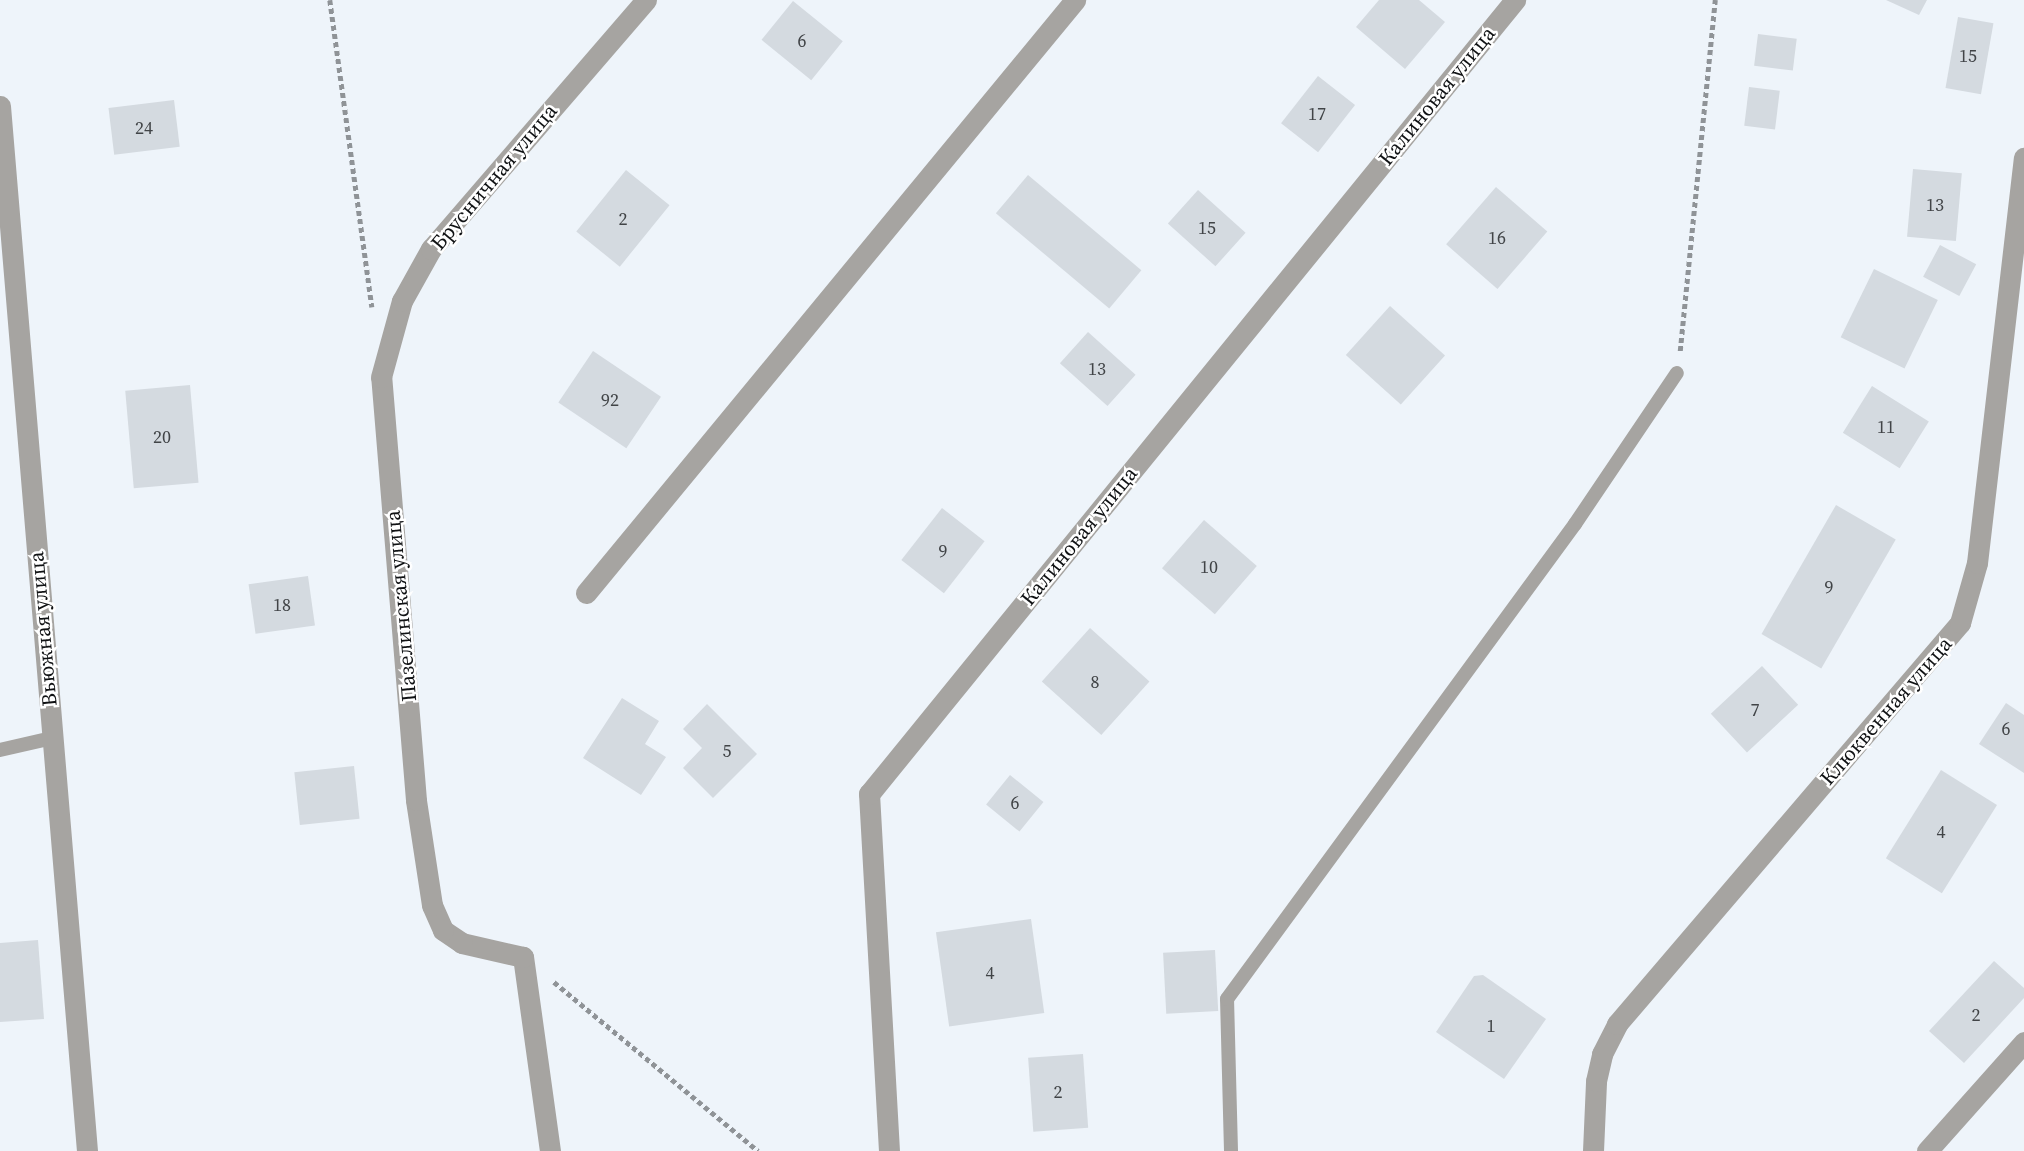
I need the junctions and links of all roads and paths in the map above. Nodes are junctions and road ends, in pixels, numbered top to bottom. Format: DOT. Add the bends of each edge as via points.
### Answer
graph roads {
  1 [pos="330,0"];
  2 [pos="646,0"];
  3 [pos="1075,0"];
  4 [pos="1515,0"];
  5 [pos="1715,0"];
  6 [pos="0,106"];
  7 [pos="2024,158"];
  8 [pos="372,310"];
  9 [pos="1677,373"];
  10 [pos="381,377"];
  11 [pos="586,593"];
  12 [pos="52,738"];
  13 [pos="0,750"];
  14 [pos="523,957"];
  15 [pos="2024,1042"];
  16 [pos="88,1151"];
  17 [pos="551,1151"];
  18 [pos="758,1151"];
  19 [pos="889,1151"];
  20 [pos="1231,1151"];
  21 [pos="1593,1151"];
  22 [pos="1927,1151"];
  1 -- 8 [label="path"];
  2 -- 10 [label="street, Брусничная улица" via="431,249 402,301"];
  3 -- 11 [label="street"];
  4 -- 19 [label="street, Калиновая улица" via="869,794"];
  5 -- 9 [label="path"];
  6 -- 12 [label="street, Вьюжная улица"];
  7 -- 21 [label="street, Клюквенная улица" via="1977,563 1960,623 1617,1024 1602,1054 1596,1081"];
  9 -- 20 [label="lane" via="1575,524 1227,999"];
  10 -- 14 [label="street, Пазелинская улица" via="416,800 432,905 443,930 462,943"];
  12 -- 13 [label="lane"];
  12 -- 16 [label="street, Вьюжная улица"];
  14 -- 17 [label="street"];
  14 -- 18 [label="path"];
  15 -- 22 [label="street"];
}
